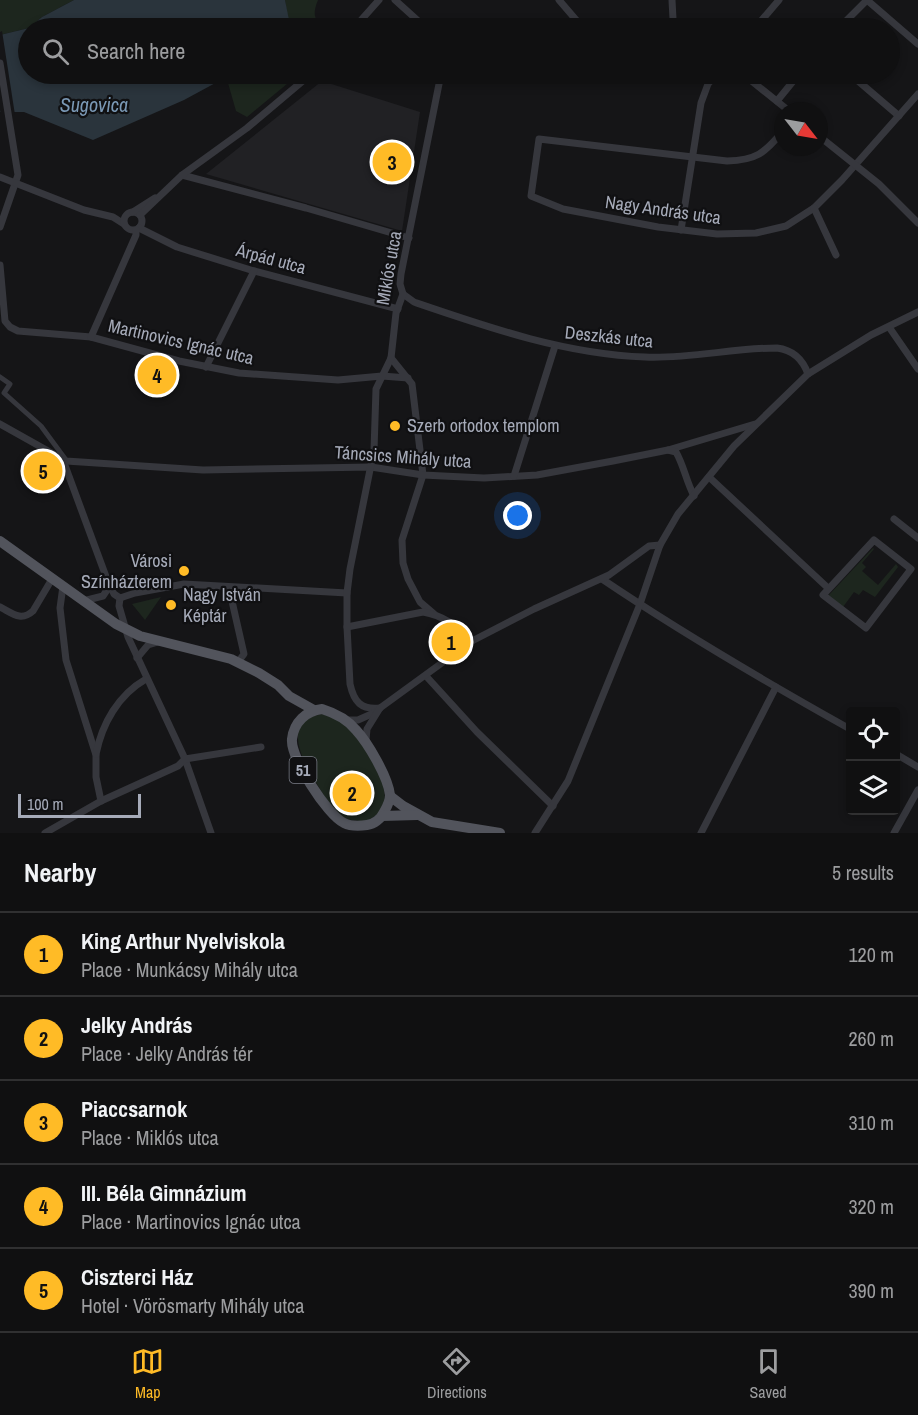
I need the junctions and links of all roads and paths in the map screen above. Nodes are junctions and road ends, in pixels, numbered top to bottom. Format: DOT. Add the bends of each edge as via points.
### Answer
graph roads {
  1 [pos="379,0"];
  2 [pos="395,0"];
  3 [pos="559,0"];
  4 [pos="672,0"];
  5 [pos="779,0"];
  6 [pos="867,0"];
  7 [pos="363,18"];
  8 [pos="415,18"];
  9 [pos="575,18"];
  10 [pos="673,18"];
  11 [pos="764,18"];
  12 [pos="848,18"];
  13 [pos="888,18"];
  14 [pos="900,28"];
  15 [pos="918,44"];
  16 [pos="0,63"];
  17 [pos="299,84"];
  18 [pos="439,84"];
  19 [pos="708,84"];
  20 [pos="756,84"];
  21 [pos="791,84"];
  22 [pos="862,84"];
  23 [pos="918,94"];
  24 [pos="777,101"];
  25 [pos="899,116"];
  26 [pos="774,140"];
  27 [pos="828,143"];
  28 [pos="693,156"];
  29 [pos="855,165"];
  30 [pos="182,175"];
  31 [pos="0,177"];
  32 [pos="16,184"];
  33 [pos="814,208"];
  34 [pos="136,213"];
  35 [pos="125,215"];
  36 [pos="112,217"];
  37 [pos="918,223"];
  38 [pos="124,224"];
  39 [pos="0,227"];
  40 [pos="138,229"];
  41 [pos="681,230"];
  42 [pos="409,238"];
  43 [pos="836,255"];
  44 [pos="0,265"];
  45 [pos="254,271"];
  46 [pos="403,294"];
  47 [pos="398,309"];
  48 [pos="918,312"];
  49 [pos="889,327"];
  50 [pos="92,337"];
  51 [pos="555,346"];
  52 [pos="391,358"];
  53 [pos="206,367"];
  54 [pos="918,369"];
  55 [pos="808,374"];
  56 [pos="382,376"];
  57 [pos="0,377"];
  58 [pos="408,378"];
  59 [pos="0,424"];
  60 [pos="755,424"];
  61 [pos="668,450"];
  62 [pos="64,460"];
  63 [pos="371,467"];
  64 [pos="423,475"];
  65 [pos="514,476"];
  66 [pos="709,477"];
  67 [pos="694,495"];
  68 [pos="894,519"];
  69 [pos="918,538"];
  70 [pos="0,541"];
  71 [pos="660,545"];
  72 [pos="52,579"];
  73 [pos="602,579"];
  74 [pos="108,582"];
  75 [pos="63,586"];
  76 [pos="826,586"];
  77 [pos="229,588"];
  78 [pos="347,593"];
  79 [pos="120,598"];
  80 [pos="83,601"];
  81 [pos="640,604"];
  82 [pos="0,607"];
  83 [pos="434,614"];
  84 [pos="347,627"];
  85 [pos="126,629"];
  86 [pos="159,641"];
  87 [pos="472,641"];
  88 [pos="137,658"];
  89 [pos="238,662"];
  90 [pos="426,676"];
  91 [pos="146,679"];
  92 [pos="776,687"];
  93 [pos="289,696"];
  94 [pos="314,710"];
  95 [pos="378,710"];
  96 [pos="345,719"];
  97 [pos="299,721"];
  98 [pos="846,727"];
  99 [pos="367,744"];
  100 [pos="261,747"];
  101 [pos="96,755"];
  102 [pos="900,756"];
  103 [pos="185,759"];
  104 [pos="918,767"];
  105 [pos="918,790"];
  106 [pos="390,796"];
  107 [pos="101,801"];
  108 [pos="553,806"];
  109 [pos="417,815"];
  110 [pos="382,816"];
  111 [pos="347,828"];
  112 [pos="367,829"];
  113 [pos="45,833"];
  114 [pos="211,833"];
  115 [pos="500,833"];
  116 [pos="536,833"];
  117 [pos="701,833"];
  118 [pos="894,833"];
  1 -- 7 [label="street"];
  2 -- 8 [label="street"];
  3 -- 9 [label="street"];
  4 -- 10 [label="street"];
  5 -- 11 [label="street"];
  6 -- 12 [label="street"];
  6 -- 13 [label="street"];
  14 -- 15 [label="street"];
  16 -- 32 [label="street" via="18,175"];
  17 -- 30 [label="street"];
  18 -- 42 [label="street, Miklós utca"];
  19 -- 28 [label="street"];
  20 -- 24 [label="street"];
  21 -- 24 [label="street"];
  22 -- 25 [label="street"];
  23 -- 25 [label="street, Nagy András utca"];
  25 -- 29 [label="street, Nagy András utca"];
  26 -- 28 [label="street" via="760,155 747,160"];
  27 -- 29 [label="street"];
  28 -- 41 [label="street"];
  28 -- 41 [label="street, Nagy András utca" via="539,138 531,196 563,209"];
  29 -- 33 [label="street, Nagy András utca"];
  29 -- 37 [label="street"];
  30 -- 34 [label="street" via="165,193"];
  30 -- 42 [label="street"];
  31 -- 32 [label="street"];
  32 -- 36 [label="street"];
  32 -- 39 [label="street"];
  33 -- 41 [label="street, Nagy András utca" via="786,226 756,233"];
  33 -- 43 [label="street"];
  34 -- 35 [label="street"];
  34 -- 40 [label="street" via="142,222"];
  35 -- 36 [label="street"];
  35 -- 38 [label="street"];
  36 -- 38 [label="street"];
  38 -- 40 [label="street" via="129,230"];
  40 -- 45 [label="street, Árpád utca" via="177,247"];
  40 -- 50 [label="street"];
  42 -- 46 [label="street, Miklós utca" via="401,274"];
  44 -- 50 [label="street, Martinovics Ignác utca" via="4,321 10,327 18,331"];
  45 -- 47 [label="street, Árpád utca"];
  45 -- 53 [label="street"];
  46 -- 47 [label="street, Miklós utca"];
  46 -- 51 [label="street, Deszkás utca" via="414,302"];
  47 -- 52 [label="street, Miklós utca"];
  48 -- 49 [label="street"];
  49 -- 54 [label="street"];
  49 -- 55 [label="street"];
  50 -- 53 [label="street, Martinovics Ignác utca"];
  51 -- 55 [label="street, Deszkás utca" via="609,356 647,357 777,348 792,352"];
  51 -- 65 [label="street"];
  52 -- 56 [label="street, Miklós utca"];
  52 -- 58 [label="street"];
  53 -- 56 [label="street, Martinovics Ignác utca" via="287,378 338,380"];
  55 -- 60 [label="street"];
  56 -- 58 [label="street, Martinovics Ignác utca"];
  56 -- 63 [label="street, Miklós utca" via="376,389"];
  57 -- 62 [label="street" via="10,384 4,393 41,426"];
  58 -- 64 [label="street"];
  59 -- 62 [label="street"];
  60 -- 61 [label="street, Táncsics Mihály utca"];
  60 -- 66 [label="street"];
  61 -- 65 [label="street, Táncsics Mihály utca"];
  61 -- 67 [label="street" via="676,452 682,461"];
  62 -- 63 [label="street, Táncsics Mihály utca" via="203,470"];
  62 -- 74 [label="street"];
  63 -- 64 [label="street, Táncsics Mihály utca"];
  63 -- 78 [label="street, Miklós utca"];
  64 -- 65 [label="street, Táncsics Mihály utca"];
  64 -- 83 [label="street" via="401,554 420,602"];
  66 -- 67 [label="street"];
  66 -- 76 [label="street"];
  67 -- 71 [label="street"];
  68 -- 69 [label="street"];
  70 -- 72 [label="main road, 51"];
  71 -- 73 [label="street" via="649,546"];
  71 -- 81 [label="street"];
  72 -- 75 [label="main road, 51"];
  72 -- 82 [label="street" via="28,615 18,617"];
  73 -- 81 [label="street"];
  73 -- 87 [label="street"];
  74 -- 79 [label="street"];
  74 -- 80 [label="street" via="103,596"];
  75 -- 80 [label="main road, 51"];
  75 -- 101 [label="street" via="60,608 66,660"];
  76 -- 76 [label="street" via="823,595 866,628 911,570 874,540"];
  77 -- 78 [label="street"];
  77 -- 79 [label="street" via="184,584"];
  77 -- 89 [label="street" via="244,654"];
  78 -- 84 [label="street, Miklós utca"];
  79 -- 85 [label="street"];
  80 -- 85 [label="main road, 51"];
  81 -- 92 [label="street"];
  81 -- 108 [label="street" via="568,781"];
  83 -- 84 [label="street" via="411,613"];
  83 -- 87 [label="street"];
  84 -- 95 [label="street, Miklós utca" via="353,695 364,707"];
  85 -- 86 [label="main road, 51"];
  85 -- 88 [label="street"];
  86 -- 88 [label="street" via="148,645"];
  86 -- 89 [label="main road, 51"];
  87 -- 90 [label="street"];
  88 -- 91 [label="street"];
  89 -- 93 [label="main road, 51" via="278,685"];
  90 -- 95 [label="street"];
  90 -- 108 [label="street"];
  91 -- 101 [label="street" via="129,690 113,712 100,736"];
  91 -- 103 [label="street"];
  92 -- 98 [label="street"];
  92 -- 117 [label="street"];
  93 -- 94 [label="main road, 51"];
  93 -- 97 [label="main road, 51"];
  94 -- 96 [label="main road, 51" via="322,709"];
  94 -- 97 [label="main road"];
  95 -- 96 [label="street" via="358,720"];
  95 -- 99 [label="street" via="367,729"];
  96 -- 99 [label="main road, 51"];
  97 -- 111 [label="main road, 51" via="292,740 300,765 322,800"];
  99 -- 106 [label="main road, 51"];
  100 -- 103 [label="street"];
  101 -- 107 [label="street"];
  102 -- 104 [label="street"];
  103 -- 107 [label="street" via="178,766"];
  103 -- 114 [label="street"];
  105 -- 118 [label="street"];
  106 -- 109 [label="main road"];
  106 -- 110 [label="main road"];
  107 -- 113 [label="street"];
  108 -- 116 [label="street"];
  109 -- 110 [label="main road"];
  109 -- 115 [label="main road" via="432,822"];
  110 -- 112 [label="main road, 51"];
  111 -- 112 [label="main road, 51"];
}
